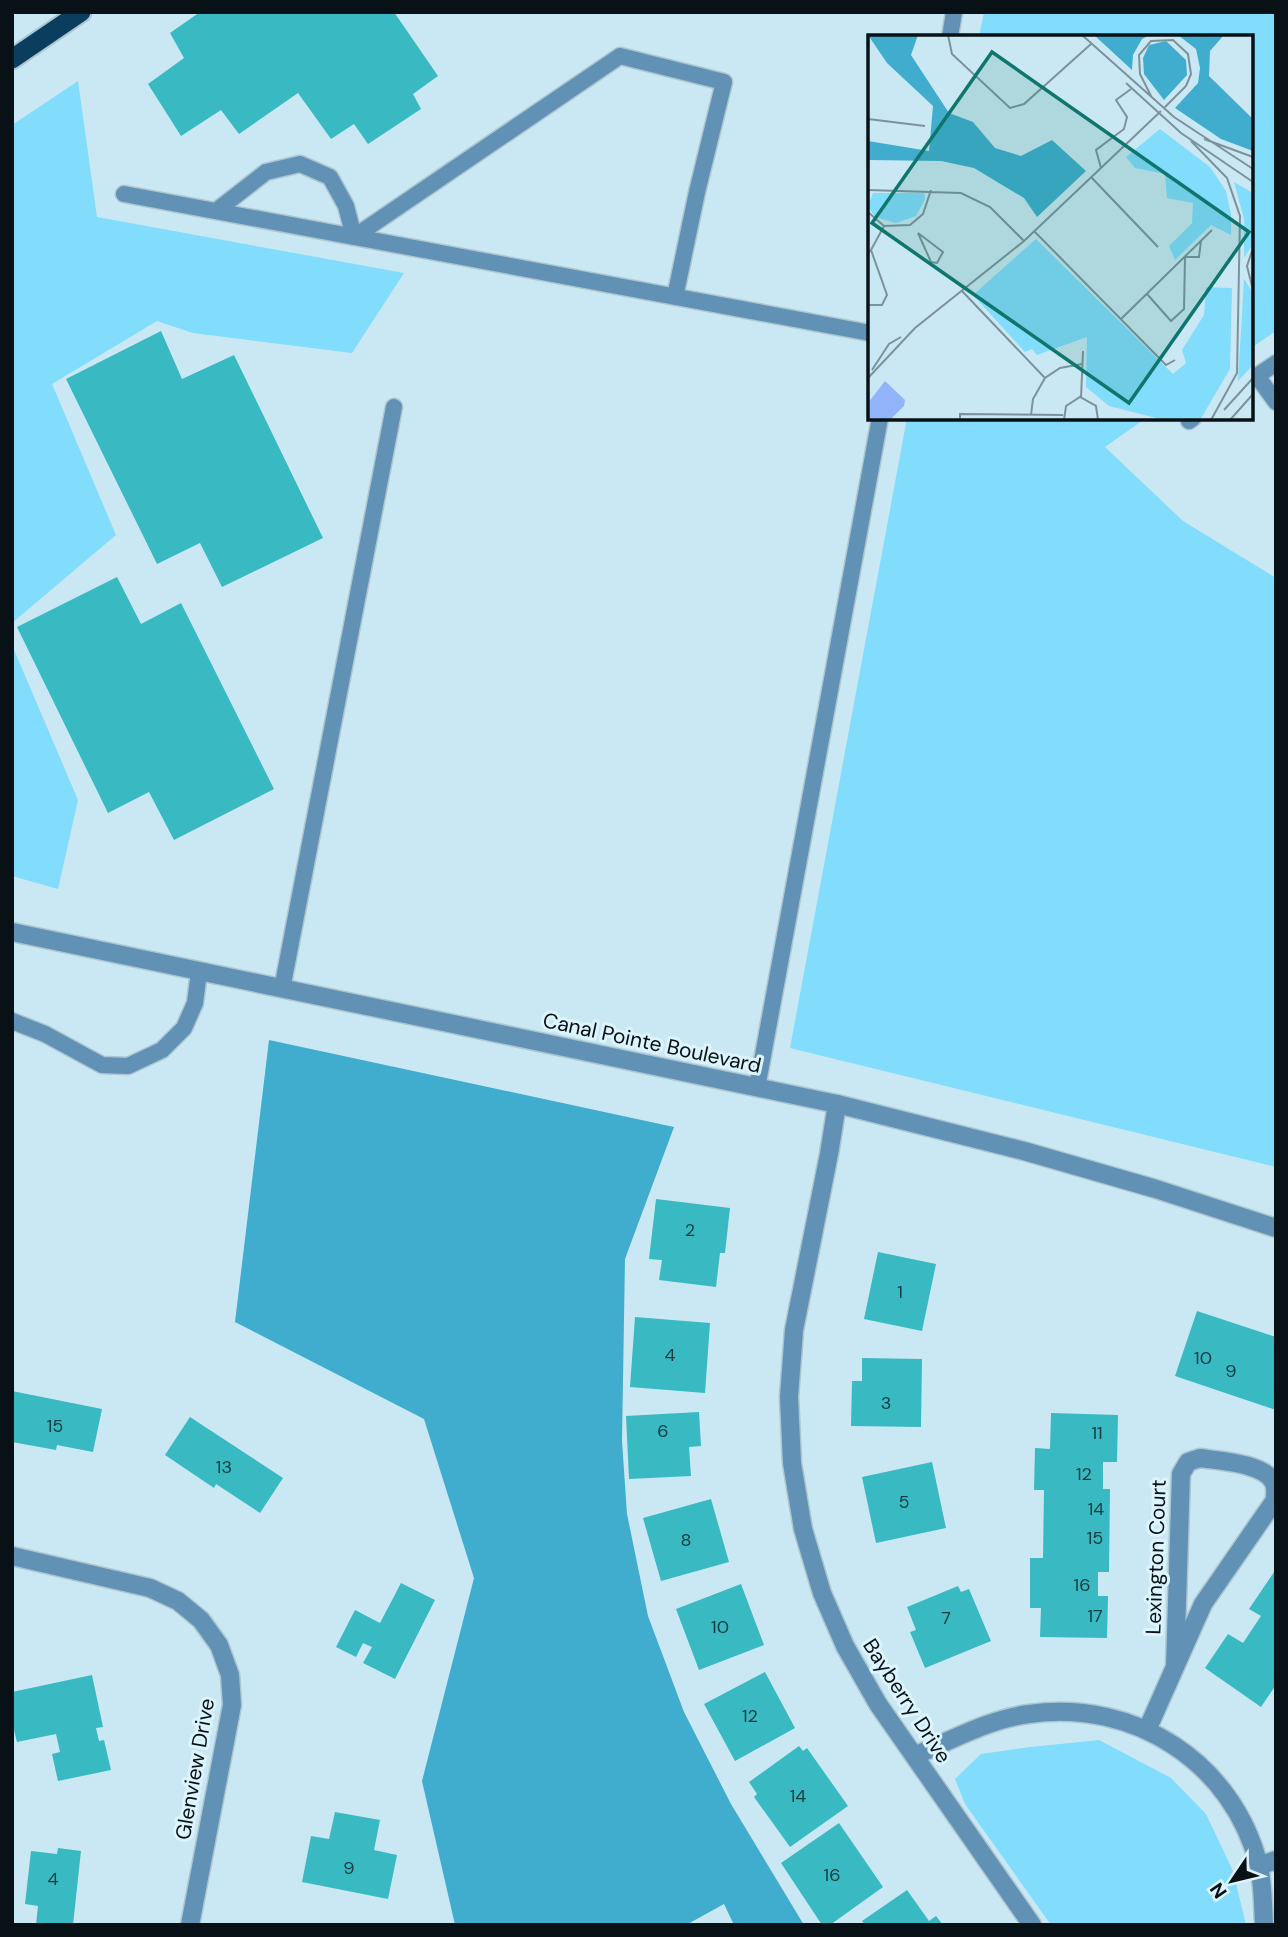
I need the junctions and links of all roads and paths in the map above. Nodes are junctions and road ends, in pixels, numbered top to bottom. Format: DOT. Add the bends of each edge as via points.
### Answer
graph roads {
  1 [pos="81,12"];
  2 [pos="954,12"];
  3 [pos="950,35"];
  4 [pos="12,59"];
  5 [pos="124,194"];
  6 [pos="216,211"];
  7 [pos="354,237"];
  8 [pos="675,297"];
  9 [pos="868,333"];
  10 [pos="1276,363"];
  11 [pos="1254,378"];
  12 [pos="1276,402"];
  13 [pos="394,407"];
  14 [pos="880,420"];
  15 [pos="12,932"];
  16 [pos="199,972"];
  17 [pos="282,989"];
  18 [pos="12,1021"];
  19 [pos="757,1088"];
  20 [pos="837,1104"];
  21 [pos="1276,1228"];
  22 [pos="12,1556"];
  23 [pos="1175,1667"];
  24 [pos="1147,1730"];
  25 [pos="914,1756"];
  26 [pos="1267,1863"];
  27 [pos="190,1925"];
  28 [pos="1032,1925"];
  29 [pos="1264,1925"];
  1 -- 4 [label="highway"];
  2 -- 3 [label="lane"];
  5 -- 6 [label="lane"];
  6 -- 7 [label="lane"];
  6 -- 7 [label="lane" via="266,172 300,164 330,177 346,206"];
  7 -- 8 [label="lane"];
  7 -- 8 [label="lane" via="620,56 724,82"];
  8 -- 9 [label="lane"];
  10 -- 11 [label="lane"];
  11 -- 12 [label="lane"];
  13 -- 17 [label="lane"];
  14 -- 19 [label="lane"];
  15 -- 16 [label="street, Canal Pointe Boulevard"];
  16 -- 17 [label="street, Canal Pointe Boulevard"];
  16 -- 18 [label="lane" via="195,1003 184,1028 162,1050 128,1066 102,1065"];
  17 -- 19 [label="street, Canal Pointe Boulevard"];
  19 -- 20 [label="street, Canal Pointe Boulevard"];
  20 -- 21 [label="street, Canal Pointe Boulevard" via="1024,1151"];
  20 -- 25 [label="street, Bayberry Drive" via="794,1330 789,1397 792,1463 803,1529 827,1605 878,1704"];
  22 -- 27 [label="street, Glenview Drive" via="150,1588 178,1601 201,1620 219,1645 230,1675 232,1705"];
  23 -- 23 [label="street, Lexington Court" via="1203,1604 1275,1500 1272,1479 1258,1468 1200,1458 1188,1462 1181,1474"];
  23 -- 24 [label="street, Lexington Court"];
  24 -- 25 [label="street" via="1107,1716 1065,1711 1027,1714 989,1724"];
  24 -- 26 [label="street" via="1202,1767 1227,1797"];
  25 -- 28 [label="street, Bayberry Drive"];
  26 -- 29 [label="street"];
}
